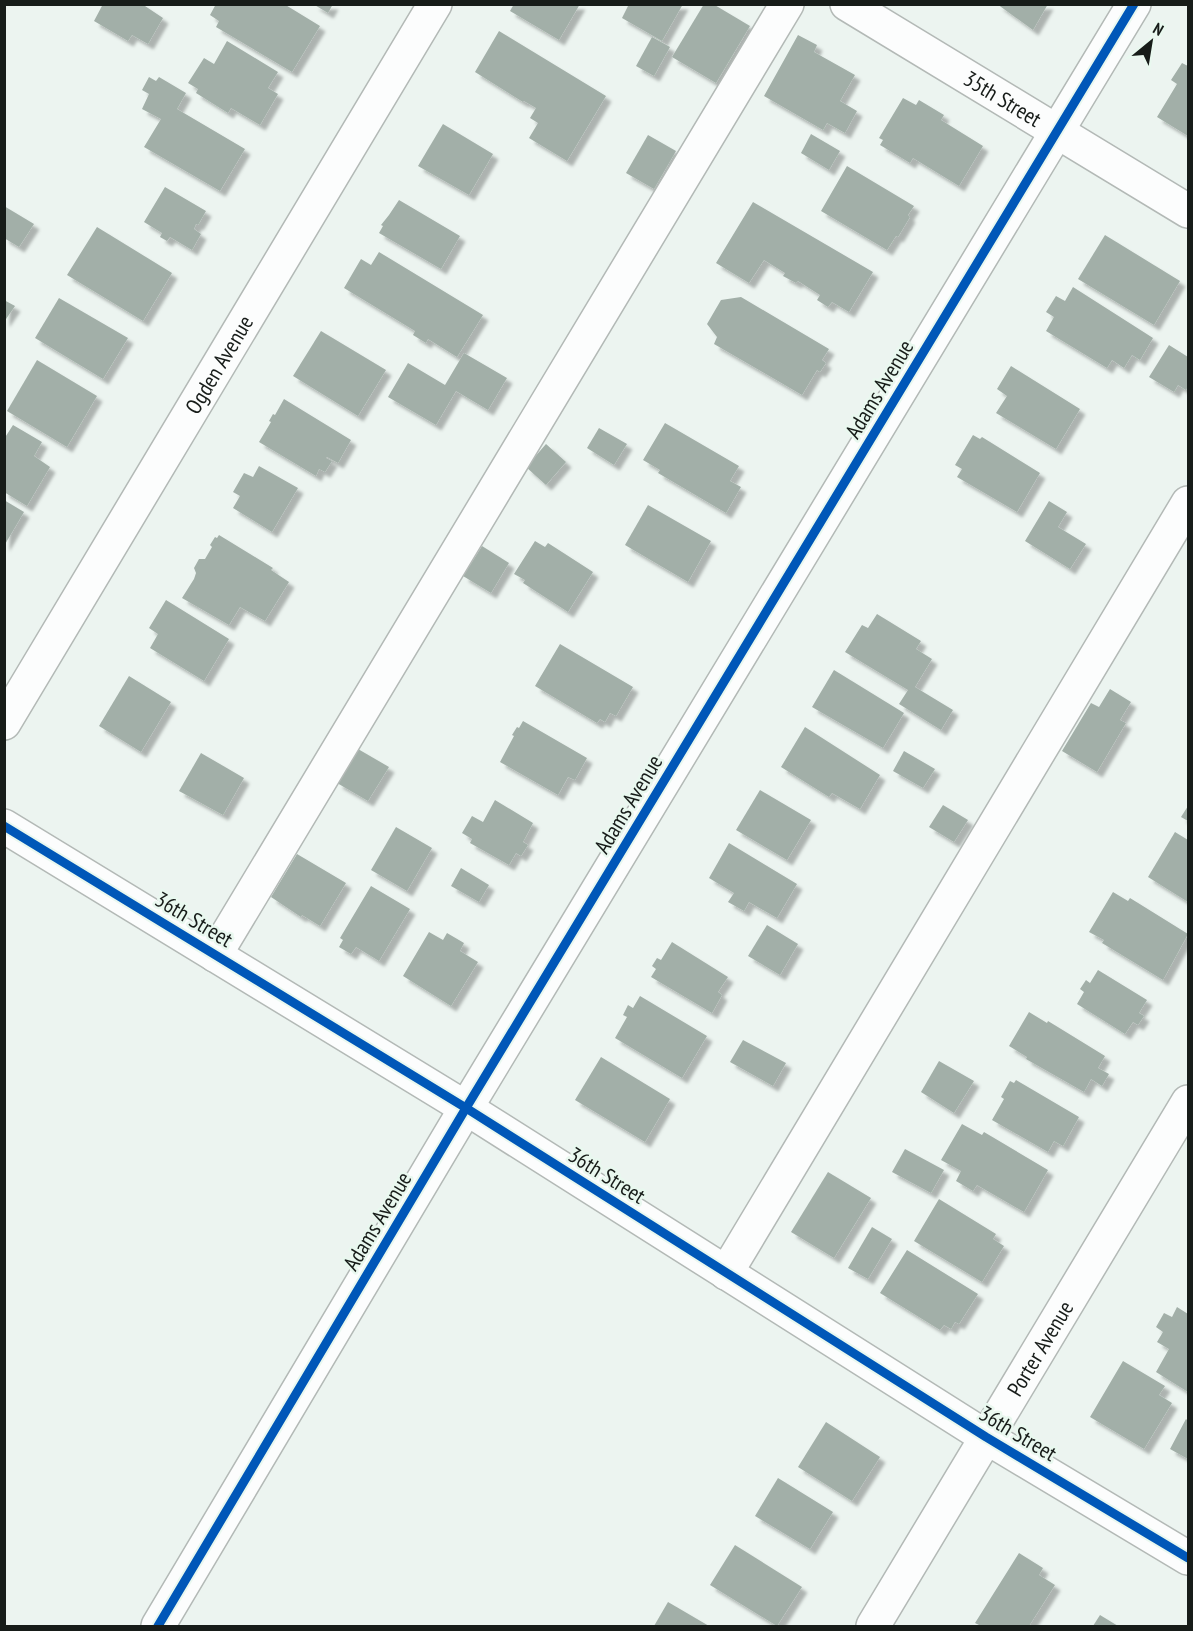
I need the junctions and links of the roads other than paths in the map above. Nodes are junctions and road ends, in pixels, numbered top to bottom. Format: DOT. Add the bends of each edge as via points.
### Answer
graph roads {
  1 [pos="435,4"];
  2 [pos="787,4"];
  3 [pos="848,4"];
  4 [pos="1134,4"];
  5 [pos="1058,132"];
  6 [pos="1188,211"];
  7 [pos="1188,503"];
  8 [pos="4,723"];
  9 [pos="4,826"];
  10 [pos="215,955"];
  11 [pos="1188,1102"];
  12 [pos="466,1108"];
  13 [pos="726,1273"];
  14 [pos="986,1437"];
  15 [pos="1188,1558"];
  16 [pos="158,1626"];
  17 [pos="873,1626"];
  1 -- 8 [label="street, Ogden Avenue"];
  2 -- 10 [label="street"];
  3 -- 5 [label="street, 35th Street"];
  4 -- 5 [label="street, Adams Avenue"];
  5 -- 6 [label="street, 35th Street"];
  5 -- 12 [label="street, Adams Avenue"];
  7 -- 13 [label="street"];
  9 -- 10 [label="street, 36th Street"];
  10 -- 12 [label="street, 36th Street"];
  11 -- 14 [label="street, Porter Avenue"];
  12 -- 13 [label="street, 36th Street"];
  12 -- 16 [label="street, Adams Avenue"];
  13 -- 14 [label="street, 36th Street"];
  14 -- 15 [label="street, 36th Street"];
  14 -- 17 [label="street, Porter Avenue"];
}
